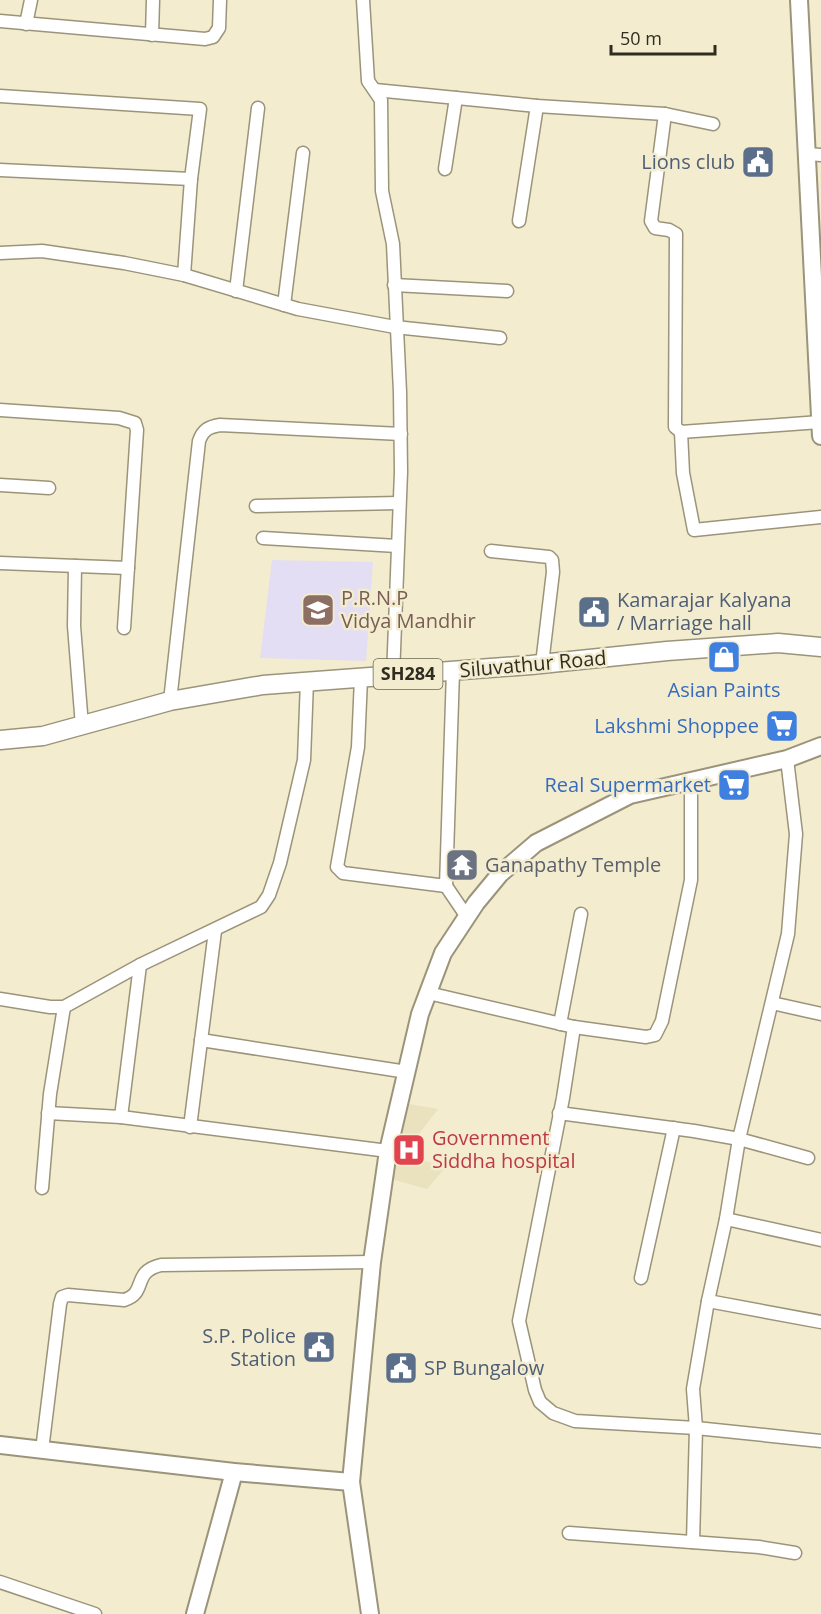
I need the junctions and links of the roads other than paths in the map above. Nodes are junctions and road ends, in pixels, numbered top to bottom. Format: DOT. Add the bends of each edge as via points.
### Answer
graph roads {
  1 [pos="31,0"];
  2 [pos="153,0"];
  3 [pos="220,0"];
  4 [pos="363,0"];
  5 [pos="799,0"];
  6 [pos="0,21"];
  7 [pos="26,24"];
  8 [pos="152,34"];
  9 [pos="375,90"];
  10 [pos="0,96"];
  11 [pos="456,98"];
  12 [pos="537,106"];
  13 [pos="258,108"];
  14 [pos="665,114"];
  15 [pos="713,124"];
  16 [pos="303,153"];
  17 [pos="814,155"];
  18 [pos="445,169"];
  19 [pos="0,170"];
  20 [pos="191,179"];
  21 [pos="816,217"];
  22 [pos="519,221"];
  23 [pos="0,253"];
  24 [pos="184,275"];
  25 [pos="394,285"];
  26 [pos="236,291"];
  27 [pos="507,291"];
  28 [pos="284,305"];
  29 [pos="395,327"];
  30 [pos="500,338"];
  31 [pos="819,364"];
  32 [pos="0,410"];
  33 [pos="820,429"];
  34 [pos="681,432"];
  35 [pos="400,434"];
  36 [pos="0,485"];
  37 [pos="49,488"];
  38 [pos="399,503"];
  39 [pos="255,506"];
  40 [pos="821,517"];
  41 [pos="263,538"];
  42 [pos="397,546"];
  43 [pos="491,552"];
  44 [pos="0,563"];
  45 [pos="75,566"];
  46 [pos="128,568"];
  47 [pos="124,628"];
  48 [pos="821,647"];
  49 [pos="542,664"];
  50 [pos="453,671"];
  51 [pos="393,676"];
  52 [pos="361,678"];
  53 [pos="307,681"];
  54 [pos="170,701"];
  55 [pos="82,726"];
  56 [pos="0,740"];
  57 [pos="821,746"];
  58 [pos="787,759"];
  59 [pos="691,780"];
  60 [pos="446,886"];
  61 [pos="581,914"];
  62 [pos="466,917"];
  63 [pos="215,931"];
  64 [pos="140,965"];
  65 [pos="428,993"];
  66 [pos="0,999"];
  67 [pos="772,1003"];
  68 [pos="64,1007"];
  69 [pos="821,1014"];
  70 [pos="560,1024"];
  71 [pos="574,1027"];
  72 [pos="201,1040"];
  73 [pos="407,1072"];
  74 [pos="48,1113"];
  75 [pos="559,1113"];
  76 [pos="121,1117"];
  77 [pos="190,1127"];
  78 [pos="674,1128"];
  79 [pos="739,1139"];
  80 [pos="388,1151"];
  81 [pos="808,1158"];
  82 [pos="42,1188"];
  83 [pos="726,1219"];
  84 [pos="821,1240"];
  85 [pos="372,1262"];
  86 [pos="641,1278"];
  87 [pos="708,1301"];
  88 [pos="821,1322"];
  89 [pos="696,1428"];
  90 [pos="821,1441"];
  91 [pos="0,1445"];
  92 [pos="42,1450"];
  93 [pos="234,1472"];
  94 [pos="351,1482"];
  95 [pos="568,1533"];
  96 [pos="693,1542"];
  97 [pos="795,1553"];
  98 [pos="0,1582"];
  99 [pos="95,1614"];
  100 [pos="195,1614"];
  101 [pos="370,1614"];
  1 -- 7 [label="street"];
  2 -- 8 [label="street"];
  3 -- 8 [label="street" via="219,28 213,37"];
  4 -- 9 [label="street" via="368,81"];
  5 -- 17 [label="main road"];
  6 -- 7 [label="street"];
  7 -- 8 [label="street"];
  9 -- 11 [label="street"];
  9 -- 25 [label="street" via="381,100 382,190 393,244"];
  10 -- 20 [label="street" via="200,109"];
  11 -- 12 [label="street"];
  11 -- 18 [label="street"];
  12 -- 14 [label="street"];
  12 -- 22 [label="street"];
  13 -- 26 [label="street"];
  14 -- 15 [label="street"];
  14 -- 34 [label="street" via="651,221 655,228 676,234 674,424"];
  16 -- 28 [label="street"];
  17 -- 21 [label="main road"];
  19 -- 20 [label="street"];
  20 -- 24 [label="street"];
  21 -- 31 [label="main road"];
  23 -- 24 [label="street" via="42,251"];
  24 -- 26 [label="street"];
  25 -- 27 [label="street"];
  25 -- 29 [label="street"];
  26 -- 28 [label="street"];
  28 -- 29 [label="street"];
  29 -- 30 [label="street"];
  29 -- 35 [label="street"];
  31 -- 33 [label="main road"];
  32 -- 46 [label="street" via="119,418 135,423"];
  33 -- 34 [label="street"];
  34 -- 40 [label="street" via="683,473 694,530"];
  35 -- 38 [label="street"];
  35 -- 54 [label="street" via="220,425 202,432"];
  36 -- 37 [label="street"];
  38 -- 39 [label="street"];
  38 -- 42 [label="street"];
  41 -- 42 [label="street"];
  42 -- 51 [label="street"];
  43 -- 49 [label="street" via="552,560"];
  44 -- 45 [label="street"];
  45 -- 46 [label="street"];
  45 -- 55 [label="street" via="74,626"];
  46 -- 47 [label="street"];
  48 -- 49 [label="main road, Siluvathur Road / SH284" via="778,643"];
  49 -- 50 [label="main road, Siluvathur Road / SH284"];
  50 -- 51 [label="main road, Siluvathur Road / SH284"];
  50 -- 60 [label="street"];
  51 -- 52 [label="main road, Siluvathur Road / SH284"];
  52 -- 53 [label="main road, Siluvathur Road / SH284"];
  52 -- 60 [label="street" via="358,747 337,867 343,873"];
  53 -- 54 [label="main road, Siluvathur Road / SH284"];
  53 -- 63 [label="street" via="304,760 269,895 261,907"];
  54 -- 55 [label="main road, Siluvathur Road / SH284"];
  55 -- 56 [label="main road, Siluvathur Road / SH284" via="43,736"];
  57 -- 58 [label="main road"];
  58 -- 59 [label="main road"];
  58 -- 67 [label="street" via="796,834 788,934"];
  59 -- 62 [label="main road" via="630,795 536,843 500,874"];
  59 -- 71 [label="street" via="691,880 662,1021 655,1035 646,1037"];
  60 -- 62 [label="street"];
  61 -- 70 [label="street"];
  62 -- 65 [label="main road" via="443,953"];
  63 -- 64 [label="street"];
  63 -- 72 [label="street"];
  64 -- 68 [label="street"];
  64 -- 76 [label="street"];
  65 -- 70 [label="street"];
  65 -- 73 [label="main road"];
  66 -- 68 [label="street"];
  67 -- 69 [label="street"];
  67 -- 79 [label="street"];
  68 -- 74 [label="street"];
  70 -- 71 [label="street"];
  71 -- 75 [label="street"];
  72 -- 73 [label="street"];
  72 -- 77 [label="street"];
  73 -- 80 [label="main road"];
  74 -- 76 [label="street"];
  74 -- 82 [label="street"];
  75 -- 78 [label="street"];
  75 -- 89 [label="street" via="519,1321 540,1402 553,1413 575,1420"];
  76 -- 77 [label="street"];
  77 -- 80 [label="street"];
  78 -- 79 [label="street"];
  78 -- 86 [label="street"];
  79 -- 81 [label="street"];
  79 -- 83 [label="street"];
  80 -- 85 [label="main road"];
  83 -- 84 [label="street"];
  83 -- 87 [label="street"];
  85 -- 92 [label="street" via="161,1265 143,1273 131,1298 62,1297"];
  85 -- 94 [label="main road"];
  87 -- 88 [label="street"];
  87 -- 89 [label="street" via="693,1389"];
  89 -- 90 [label="street"];
  89 -- 96 [label="street"];
  91 -- 92 [label="main road"];
  92 -- 93 [label="main road"];
  93 -- 94 [label="main road"];
  93 -- 100 [label="main road"];
  94 -- 101 [label="main road"];
  95 -- 96 [label="street"];
  96 -- 97 [label="street"];
  98 -- 99 [label="street"];
}
